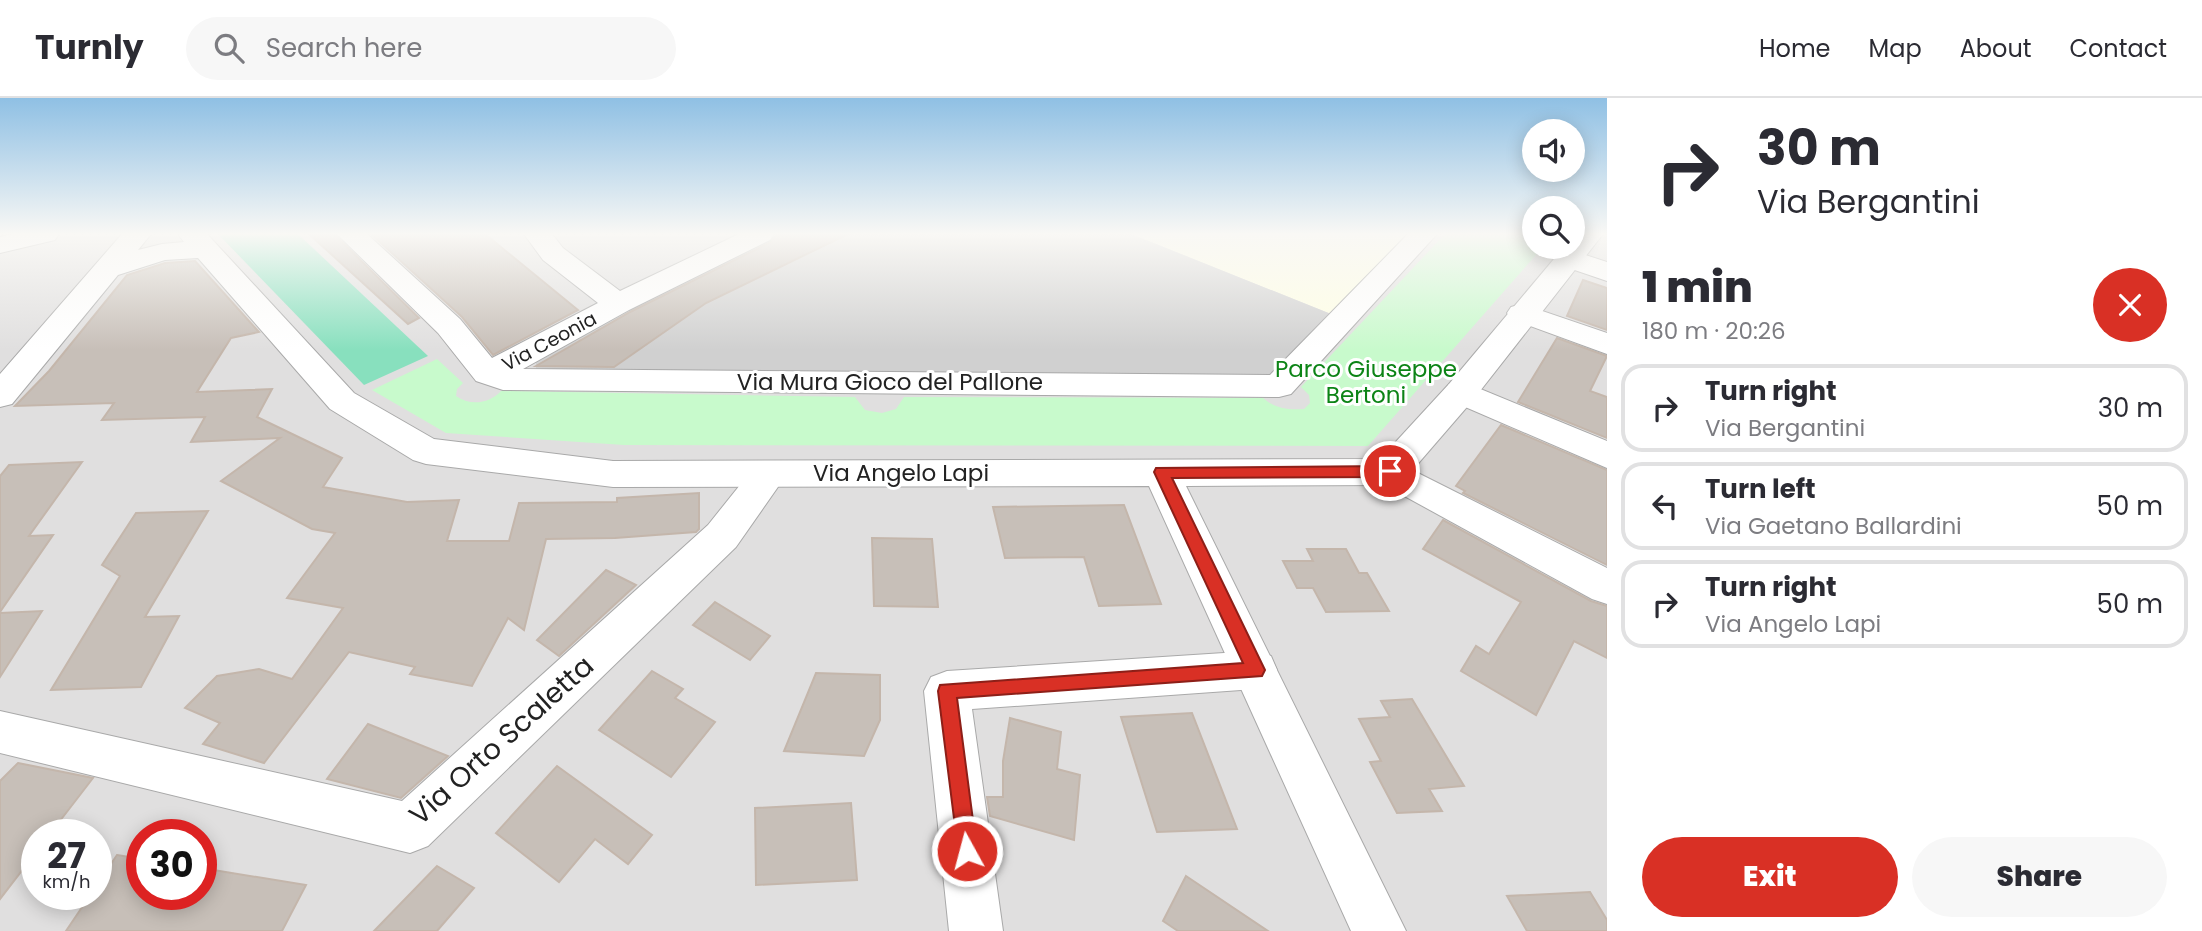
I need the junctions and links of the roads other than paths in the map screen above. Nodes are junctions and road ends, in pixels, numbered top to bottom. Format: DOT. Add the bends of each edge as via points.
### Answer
graph roads {
  1 [pos="107,273"];
  2 [pos="228,273"];
  3 [pos="392,273"];
  4 [pos="578,273"];
  5 [pos="681,273"];
  6 [pos="1386,273"];
  7 [pos="1555,273"];
  8 [pos="618,304"];
  9 [pos="1521,313"];
  10 [pos="1607,344"];
  11 [pos="488,374"];
  12 [pos="1461,392"];
  13 [pos="0,396"];
  14 [pos="1607,456"];
  15 [pos="1390,471"];
  16 [pos="1161,472"];
  17 [pos="769,474"];
  18 [pos="1607,587"];
  19 [pos="1255,670"];
  20 [pos="0,732"];
  21 [pos="976,931"];
  22 [pos="1379,931"];
  1 -- 13 [label="street"];
  2 -- 17 [label="street, Via Angelo Lapi" via="342,401 426,451 613,474"];
  3 -- 11 [label="street" via="449,326"];
  4 -- 8 [label="street"];
  5 -- 8 [label="street, Via Ceonia"];
  6 -- 11 [label="street, Via Mura Gioco del Pallone" via="1279,386 503,379"];
  7 -- 9 [label="street"];
  8 -- 11 [label="street, Via Ceonia"];
  9 -- 10 [label="street"];
  9 -- 12 [label="street"];
  12 -- 14 [label="street"];
  12 -- 15 [label="street"];
  15 -- 16 [label="street, Via Angelo Lapi"];
  15 -- 18 [label="street"];
  16 -- 17 [label="street, Via Angelo Lapi"];
  16 -- 19 [label="street"];
  17 -- 20 [label="street, Via Orto Scaletta" via="722,536 410,828"];
  19 -- 21 [label="street" via="947,691"];
  19 -- 22 [label="street"];
}
